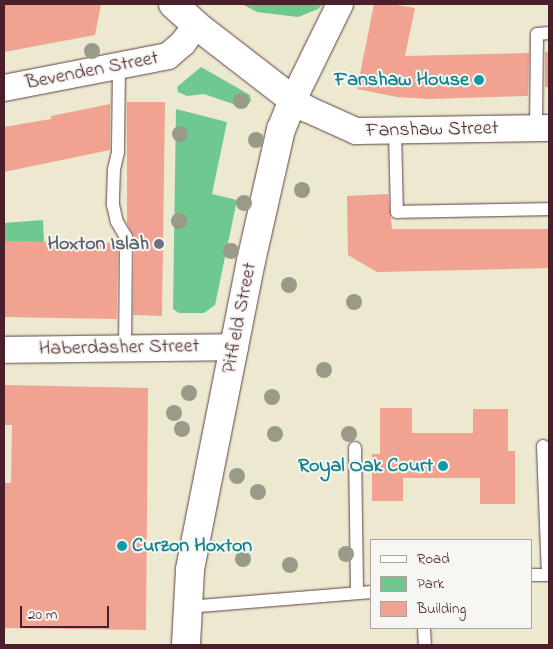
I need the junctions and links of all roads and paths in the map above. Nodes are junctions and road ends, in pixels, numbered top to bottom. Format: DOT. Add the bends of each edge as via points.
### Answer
graph roads {
  1 [pos="173,4"];
  2 [pos="340,4"];
  3 [pos="196,25"];
  4 [pos="549,34"];
  5 [pos="119,66"];
  6 [pos="4,88"];
  7 [pos="292,100"];
  8 [pos="543,128"];
  9 [pos="395,132"];
  10 [pos="549,208"];
  11 [pos="235,347"];
  12 [pos="125,348"];
  13 [pos="4,350"];
  14 [pos="543,446"];
  15 [pos="355,448"];
  16 [pos="549,575"];
  17 [pos="533,576"];
  18 [pos="370,592"];
  19 [pos="357,593"];
  20 [pos="187,607"];
  21 [pos="424,629"];
  22 [pos="186,645"];
  23 [pos="425,645"];
  1 -- 3 [label="street"];
  2 -- 7 [label="street, Pitfield Street"];
  3 -- 5 [label="street, Bevenden Street" via="168,56"];
  3 -- 7 [label="street"];
  4 -- 8 [label="lane" via="537,34"];
  5 -- 6 [label="street, Bevenden Street"];
  5 -- 12 [label="lane" via="118,152 113,205 117,222 126,237"];
  7 -- 9 [label="street, Fanshaw Street" via="356,131"];
  7 -- 11 [label="street, Pitfield Street" via="281,129"];
  8 -- 9 [label="street, Fanshaw Street"];
  9 -- 10 [label="lane" via="397,212"];
  11 -- 12 [label="street, Haberdasher Street"];
  11 -- 20 [label="street, Pitfield Street" via="190,570"];
  12 -- 13 [label="street, Haberdasher Street"];
  14 -- 16 [label="lane"];
  15 -- 19 [label="lane"];
  16 -- 17 [label="lane"];
  18 -- 19 [label="lane"];
  19 -- 20 [label="lane"];
  20 -- 22 [label="street, Pitfield Street"];
  21 -- 23 [label="lane"];
}
